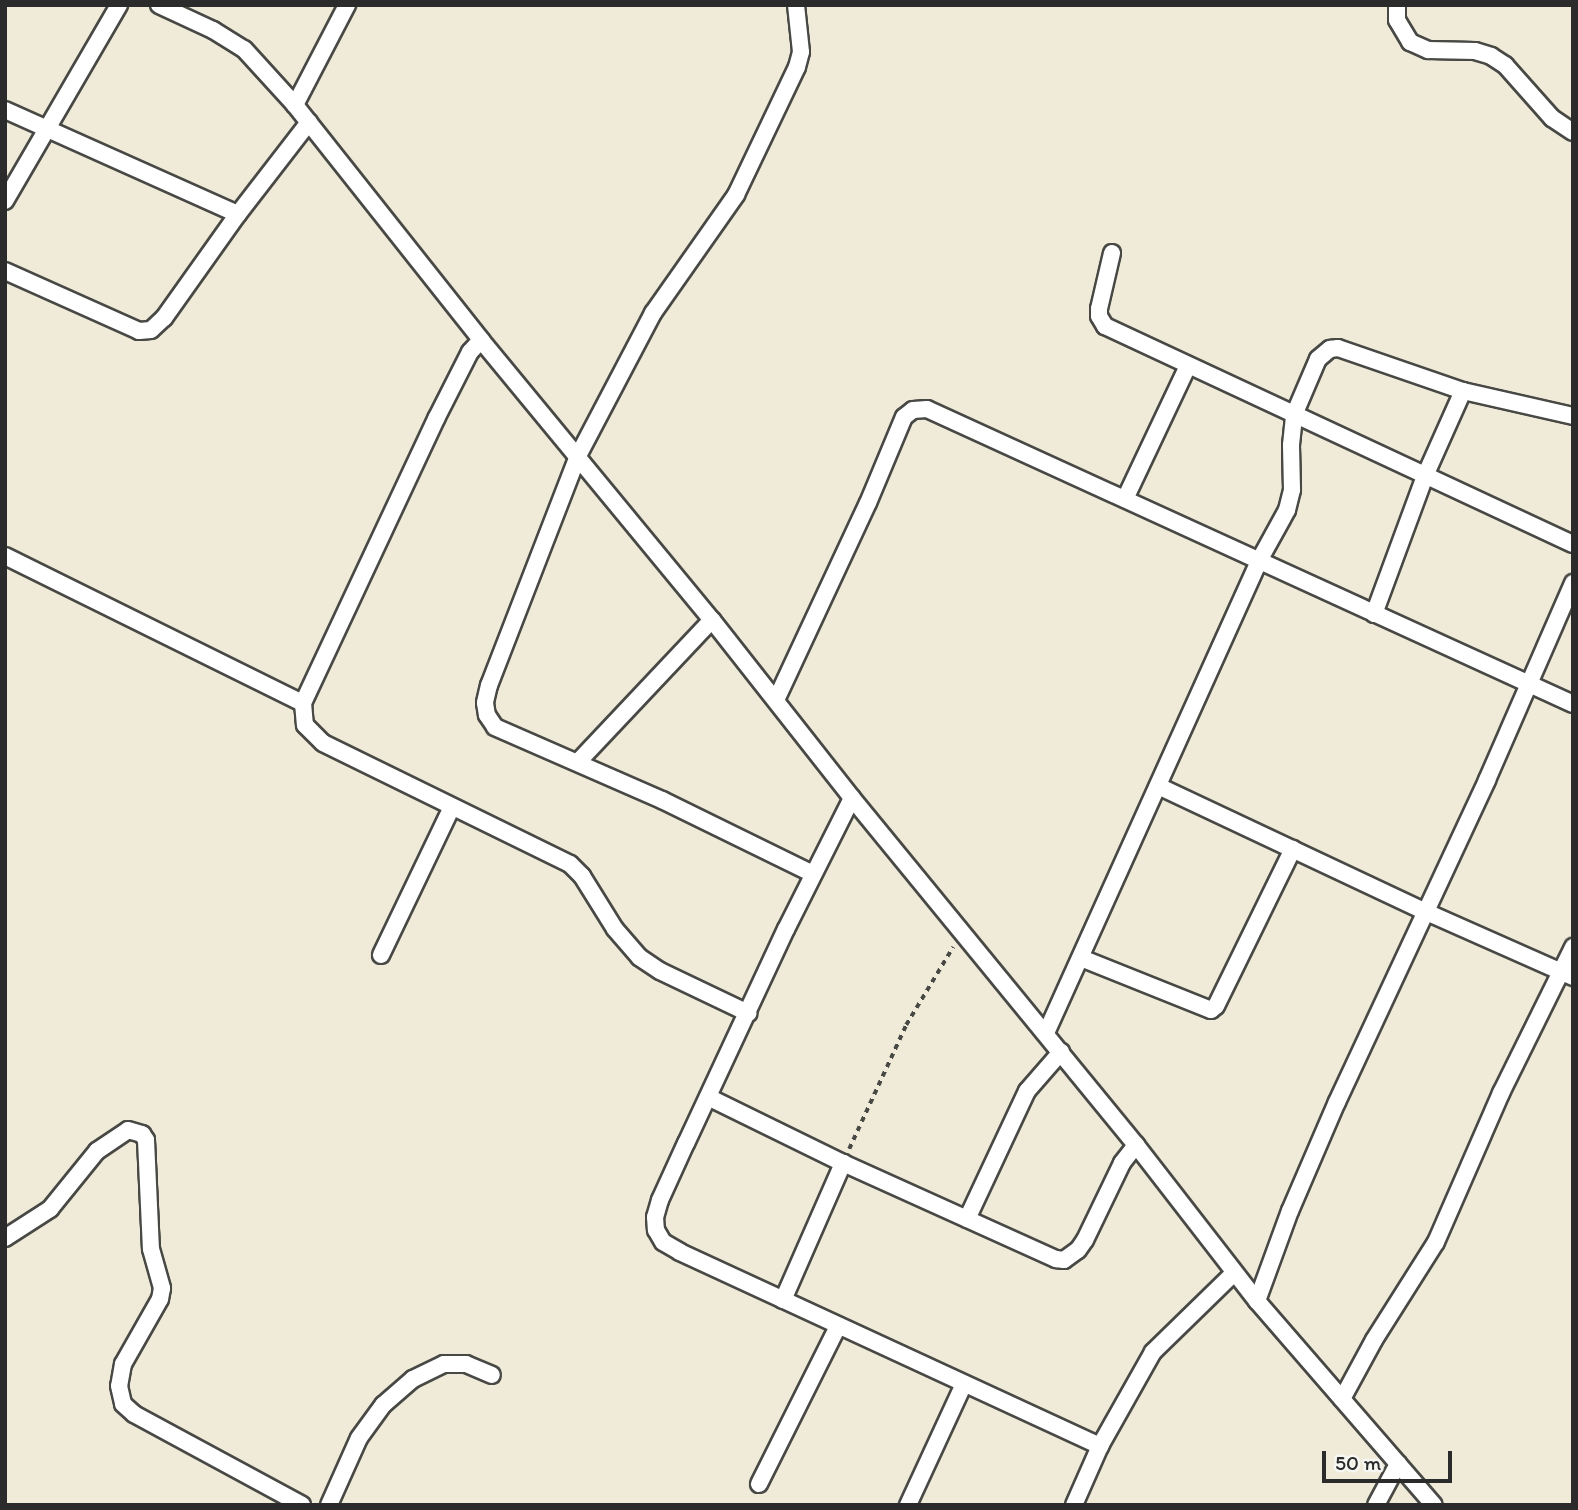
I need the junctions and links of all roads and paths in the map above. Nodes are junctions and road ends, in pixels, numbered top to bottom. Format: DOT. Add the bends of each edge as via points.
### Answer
graph roads {
  1 [pos="119,5"];
  2 [pos="159,5"];
  3 [pos="347,5"];
  4 [pos="796,5"];
  5 [pos="1397,5"];
  6 [pos="296,105"];
  7 [pos="5,110"];
  8 [pos="309,122"];
  9 [pos="47,129"];
  10 [pos="1573,132"];
  11 [pos="5,201"];
  12 [pos="238,214"];
  13 [pos="1112,253"];
  14 [pos="5,271"];
  15 [pos="481,340"];
  16 [pos="1188,366"];
  17 [pos="1463,391"];
  18 [pos="1294,415"];
  19 [pos="1573,416"];
  20 [pos="578,456"];
  21 [pos="1425,476"];
  22 [pos="1125,499"];
  23 [pos="1573,544"];
  24 [pos="5,556"];
  25 [pos="1260,559"];
  26 [pos="1573,583"];
  27 [pos="1374,614"];
  28 [pos="712,620"];
  29 [pos="1530,685"];
  30 [pos="776,700"];
  31 [pos="303,703"];
  32 [pos="1573,704"];
  33 [pos="578,762"];
  34 [pos="1158,786"];
  35 [pos="852,798"];
  36 [pos="452,807"];
  37 [pos="1293,849"];
  38 [pos="813,874"];
  39 [pos="1424,911"];
  40 [pos="962,932"];
  41 [pos="1573,947"];
  42 [pos="381,955"];
  43 [pos="1080,958"];
  44 [pos="1567,974"];
  45 [pos="748,1013"];
  46 [pos="1046,1033"];
  47 [pos="1061,1052"];
  48 [pos="708,1097"];
  49 [pos="1136,1145"];
  50 [pos="843,1163"];
  51 [pos="967,1219"];
  52 [pos="5,1238"];
  53 [pos="1234,1273"];
  54 [pos="783,1300"];
  55 [pos="1257,1301"];
  56 [pos="838,1326"];
  57 [pos="492,1376"];
  58 [pos="964,1384"];
  59 [pos="1342,1399"];
  60 [pos="1101,1446"];
  61 [pos="1398,1464"];
  62 [pos="759,1484"];
  63 [pos="302,1505"];
  64 [pos="328,1505"];
  65 [pos="908,1505"];
  66 [pos="1074,1505"];
  67 [pos="1376,1505"];
  68 [pos="1434,1505"];
  1 -- 9 [label="street"];
  2 -- 6 [label="street" via="244,49"];
  3 -- 6 [label="street"];
  4 -- 20 [label="street" via="802,52 755,159 717,225 653,313"];
  5 -- 10 [label="street" via="1396,20 1410,42 1428,50 1492,56 1552,118"];
  6 -- 8 [label="street"];
  7 -- 9 [label="street"];
  8 -- 12 [label="street"];
  8 -- 15 [label="street"];
  9 -- 11 [label="street"];
  9 -- 12 [label="street"];
  12 -- 14 [label="street" via="164,318 146,332"];
  13 -- 16 [label="street" via="1099,309 1101,322"];
  15 -- 20 [label="street"];
  15 -- 31 [label="street" via="470,352 436,419"];
  16 -- 18 [label="street"];
  16 -- 22 [label="street"];
  17 -- 18 [label="street" via="1330,348 1318,359"];
  17 -- 19 [label="street"];
  17 -- 21 [label="street"];
  18 -- 21 [label="street"];
  18 -- 25 [label="street" via="1292,490 1287,510"];
  20 -- 28 [label="street"];
  20 -- 33 [label="street" via="485,702 495,727"];
  21 -- 23 [label="street"];
  21 -- 27 [label="street"];
  22 -- 25 [label="street"];
  22 -- 30 [label="street" via="927,409 908,412"];
  24 -- 31 [label="street"];
  25 -- 27 [label="street"];
  25 -- 34 [label="street"];
  26 -- 29 [label="street"];
  27 -- 29 [label="street"];
  28 -- 30 [label="street"];
  28 -- 33 [label="street"];
  29 -- 32 [label="street"];
  29 -- 39 [label="street"];
  30 -- 35 [label="street"];
  31 -- 36 [label="street" via="305,724 323,743"];
  33 -- 38 [label="street"];
  34 -- 37 [label="street"];
  34 -- 43 [label="street"];
  35 -- 38 [label="street"];
  35 -- 40 [label="street"];
  36 -- 42 [label="street"];
  36 -- 45 [label="street" via="570,864 639,957"];
  37 -- 39 [label="street"];
  37 -- 43 [label="street" via="1211,1010"];
  38 -- 45 [label="street"];
  39 -- 44 [label="street"];
  39 -- 55 [label="street" via="1290,1211"];
  40 -- 46 [label="street"];
  40 -- 50 [label="path" via="906,1025"];
  41 -- 44 [label="street"];
  43 -- 46 [label="street"];
  44 -- 59 [label="street" via="1502,1093 1436,1242"];
  45 -- 48 [label="street"];
  46 -- 47 [label="street"];
  47 -- 49 [label="street"];
  47 -- 51 [label="street" via="1027,1091"];
  48 -- 50 [label="street"];
  48 -- 54 [label="street" via="660,1200 656,1230 663,1242 680,1252"];
  49 -- 51 [label="street" via="1122,1163 1085,1240 1070,1258 1056,1259"];
  49 -- 53 [label="street"];
  50 -- 51 [label="street"];
  50 -- 54 [label="street"];
  52 -- 63 [label="street" via="50,1209 97,1151 128,1130 142,1134 147,1149 151,1250 162,1288 160,1300 123,1364 119,1386 123,1404"];
  53 -- 55 [label="street"];
  53 -- 60 [label="street" via="1153,1352"];
  54 -- 56 [label="street"];
  55 -- 59 [label="street"];
  56 -- 58 [label="street"];
  56 -- 62 [label="street"];
  57 -- 64 [label="street" via="466,1364 444,1364 413,1379 383,1405 359,1437"];
  58 -- 60 [label="street"];
  58 -- 65 [label="street"];
  59 -- 61 [label="street"];
  60 -- 66 [label="street"];
  61 -- 67 [label="street"];
  61 -- 68 [label="street"];
}
